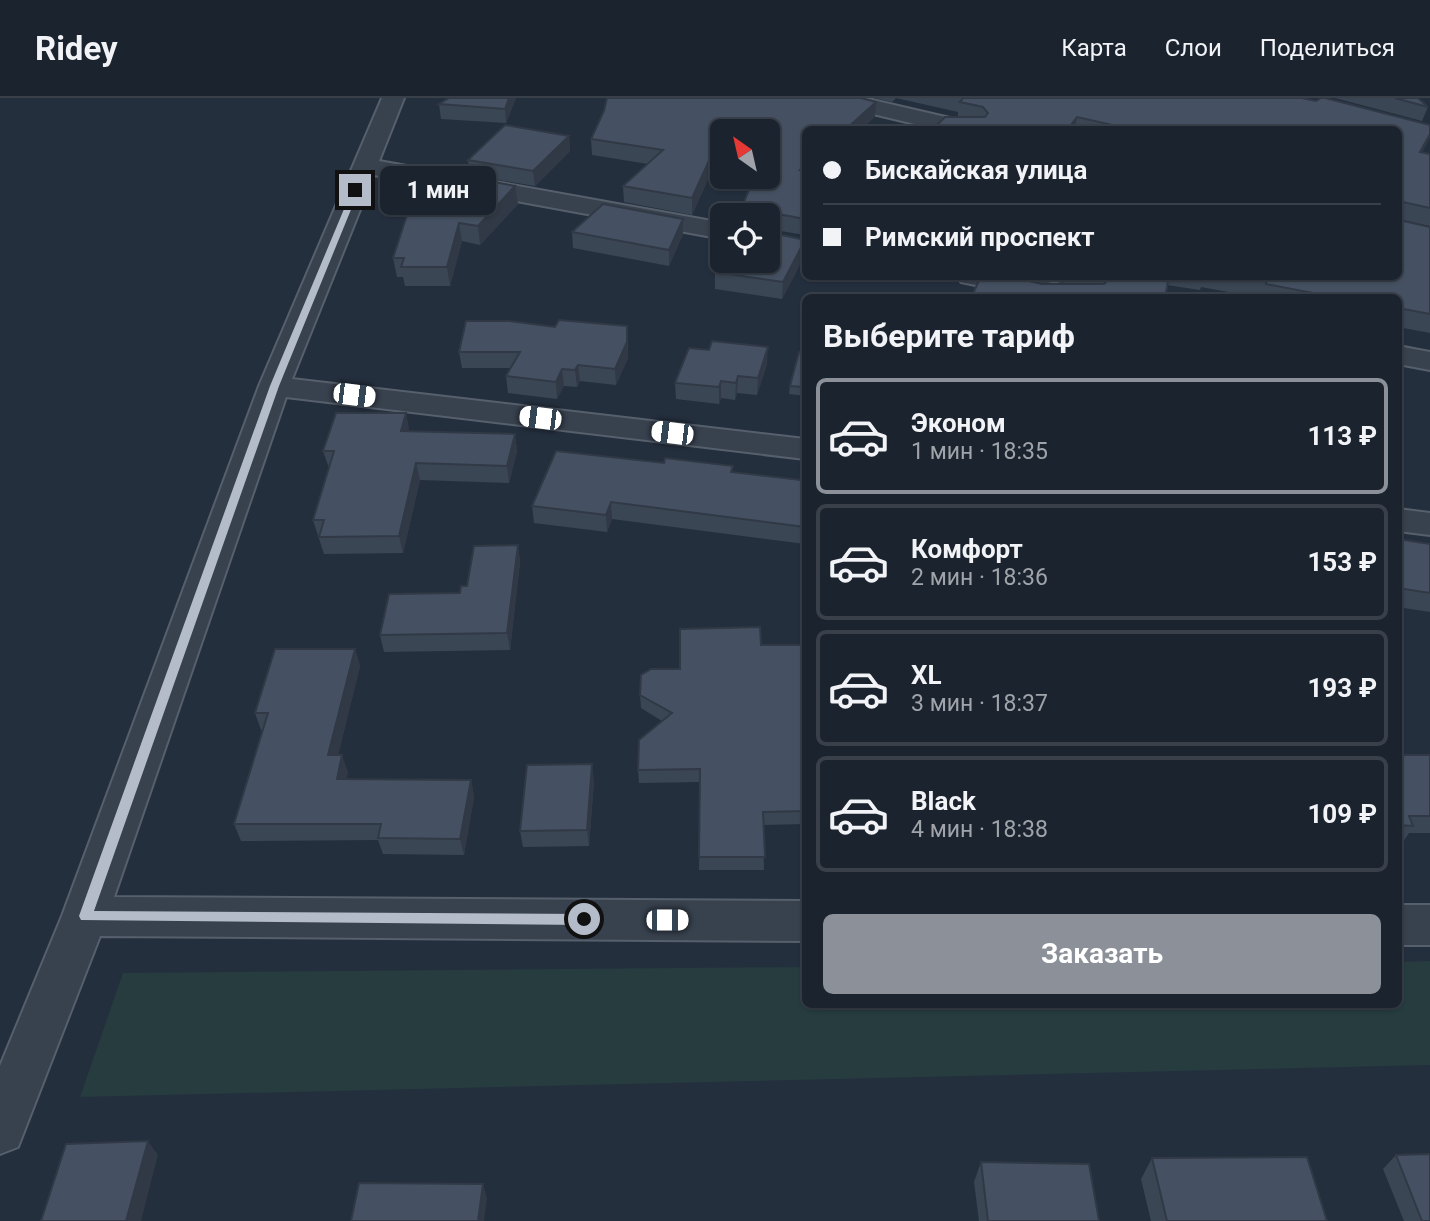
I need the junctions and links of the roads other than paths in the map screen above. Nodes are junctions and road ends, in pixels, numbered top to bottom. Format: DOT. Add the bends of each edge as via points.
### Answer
graph roads {
  1 [pos="393,98"];
  2 [pos="835,98"];
  3 [pos="955,126"];
  4 [pos="366,166"];
  5 [pos="710,229"];
  6 [pos="992,280"];
  7 [pos="1065,294"];
  8 [pos="1402,356"];
  9 [pos="1430,360"];
  10 [pos="274,386"];
  11 [pos="802,449"];
  12 [pos="1402,520"];
  13 [pos="1430,524"];
  14 [pos="85,916"];
  15 [pos="802,921"];
  16 [pos="1402,925"];
  17 [pos="1430,925"];
  18 [pos="0,1129"];
  1 -- 4 [label="street"];
  2 -- 3 [label="street"];
  4 -- 5 [label="street"];
  4 -- 10 [label="street"];
  6 -- 7 [label="street"];
  8 -- 9 [label="street"];
  10 -- 11 [label="street"];
  10 -- 14 [label="street"];
  12 -- 13 [label="street"];
  14 -- 15 [label="street"];
  14 -- 18 [label="street"];
  16 -- 17 [label="street"];
}
